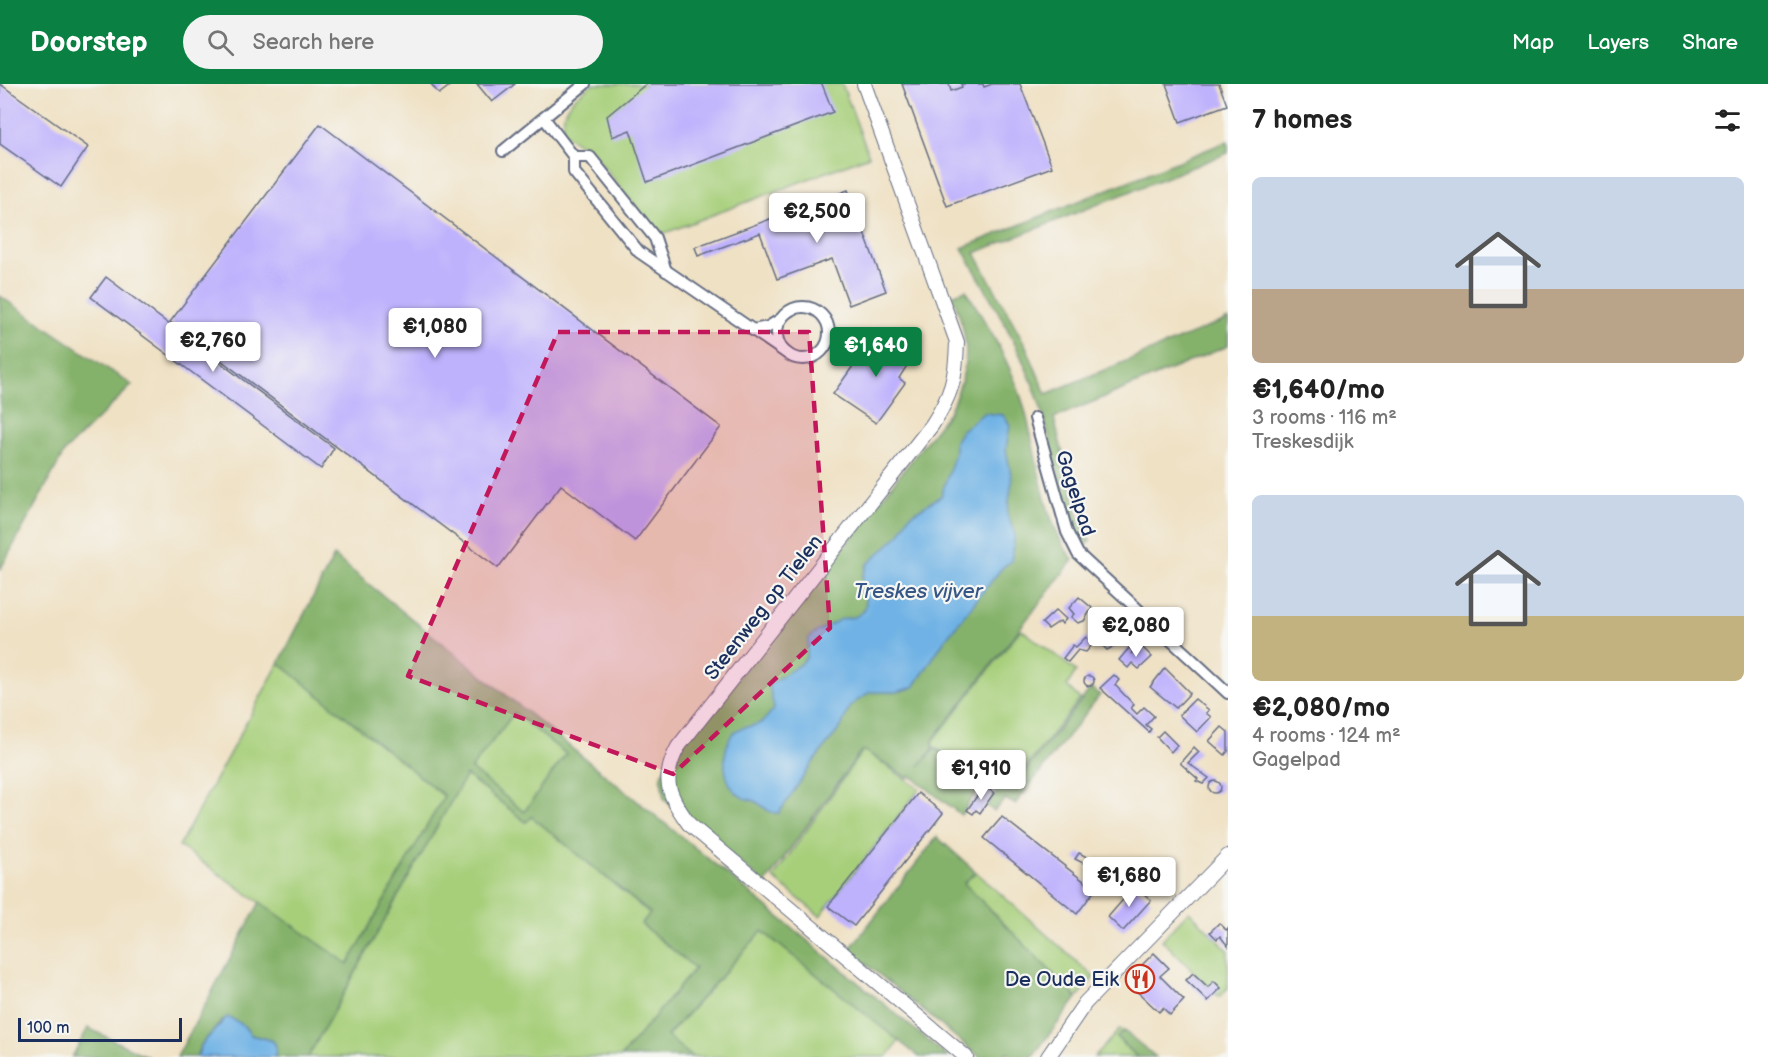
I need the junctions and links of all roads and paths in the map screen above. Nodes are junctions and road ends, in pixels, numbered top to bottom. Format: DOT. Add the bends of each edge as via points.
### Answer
graph roads {
  1 [pos="585,84"];
  2 [pos="864,84"];
  3 [pos="544,118"];
  4 [pos="503,151"];
  5 [pos="574,157"];
  6 [pos="666,271"];
  7 [pos="781,319"];
  8 [pos="753,330"];
  9 [pos="788,354"];
  10 [pos="1035,418"];
  11 [pos="1228,693"];
  12 [pos="1228,856"];
  13 [pos="966,1057"];
  14 [pos="1048,1057"];
  1 -- 3 [label="street"];
  2 -- 13 [label="street, Steenweg op Tielen" via="957,342 956,369 948,400 678,747 668,781 670,797 688,824"];
  3 -- 4 [label="street"];
  3 -- 5 [label="street"];
  5 -- 6 [label="street" via="574,172 639,252"];
  5 -- 6 [label="street" via="590,157 655,238"];
  6 -- 8 [label="street"];
  7 -- 8 [label="street"];
  7 -- 9 [label="street" via="777,334"];
  7 -- 9 [label="street" via="792,309 807,308 821,314 828,327 827,342 818,354 803,359"];
  8 -- 9 [label="street"];
  10 -- 11 [label="street, Gagelpad" via="1067,532 1078,554"];
  12 -- 14 [label="street" via="1085,1003"];
}
